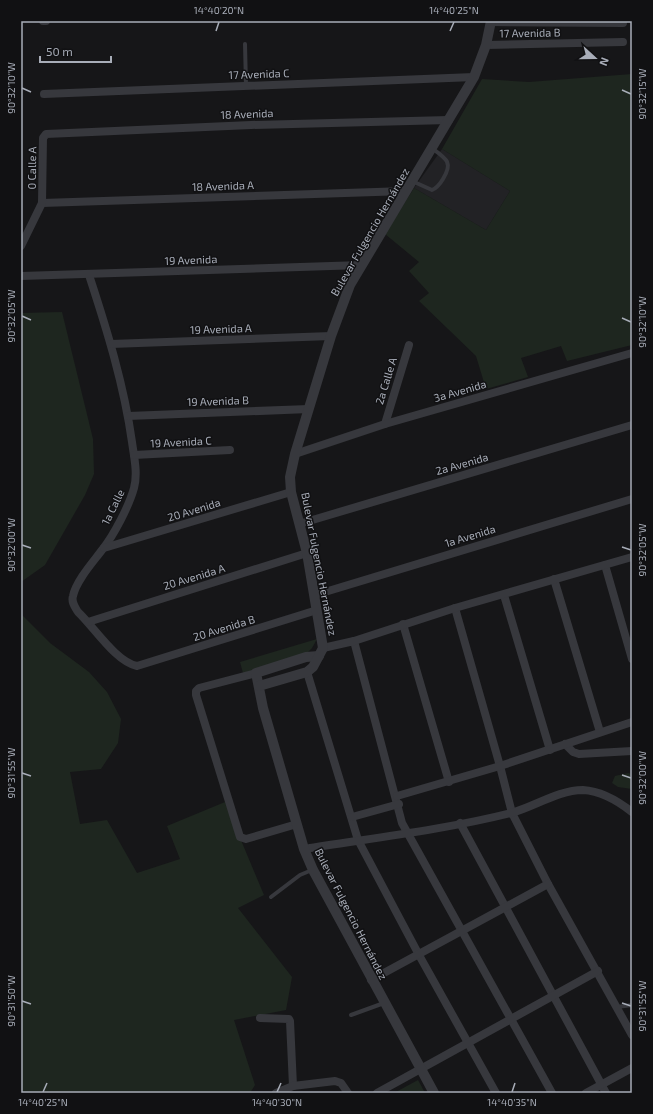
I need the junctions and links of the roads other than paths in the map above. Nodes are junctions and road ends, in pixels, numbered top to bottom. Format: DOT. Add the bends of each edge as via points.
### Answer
graph roads {
  1 [pos="43,21"];
  2 [pos="46,21"];
  3 [pos="490,22"];
  4 [pos="624,23"];
  5 [pos="623,42"];
  6 [pos="245,44"];
  7 [pos="486,45"];
  8 [pos="474,77"];
  9 [pos="246,86"];
  10 [pos="44,94"];
  11 [pos="449,120"];
  12 [pos="46,134"];
  13 [pos="432,149"];
  14 [pos="412,181"];
  15 [pos="406,191"];
  16 [pos="42,203"];
  17 [pos="21,246"];
  18 [pos="362,265"];
  19 [pos="89,275"];
  20 [pos="21,276"];
  21 [pos="331,336"];
  22 [pos="111,344"];
  23 [pos="409,345"];
  24 [pos="632,353"];
  25 [pos="309,408"];
  26 [pos="128,416"];
  27 [pos="385,424"];
  28 [pos="632,426"];
  29 [pos="230,450"];
  30 [pos="295,454"];
  31 [pos="134,455"];
  32 [pos="291,492"];
  33 [pos="632,499"];
  34 [pos="299,524"];
  35 [pos="104,548"];
  36 [pos="307,554"];
  37 [pos="632,557"];
  38 [pos="604,565"];
  39 [pos="554,579"];
  40 [pos="315,595"];
  41 [pos="504,595"];
  42 [pos="455,608"];
  43 [pos="317,610"];
  44 [pos="88,622"];
  45 [pos="403,624"];
  46 [pos="354,641"];
  47 [pos="321,652"];
  48 [pos="632,659"];
  49 [pos="137,666"];
  50 [pos="307,672"];
  51 [pos="256,673"];
  52 [pos="259,686"];
  53 [pos="632,722"];
  54 [pos="600,732"];
  55 [pos="565,744"];
  56 [pos="550,750"];
  57 [pos="632,751"];
  58 [pos="500,766"];
  59 [pos="449,782"];
  60 [pos="398,800"];
  61 [pos="512,812"];
  62 [pos="632,812"];
  63 [pos="352,818"];
  64 [pos="460,823"];
  65 [pos="297,824"];
  66 [pos="408,833"];
  67 [pos="358,840"];
  68 [pos="304,850"];
  69 [pos="313,870"];
  70 [pos="548,884"];
  71 [pos="271,897"];
  72 [pos="504,907"];
  73 [pos="461,931"];
  74 [pos="419,955"];
  75 [pos="598,971"];
  76 [pos="371,980"];
  77 [pos="553,996"];
  78 [pos="384,1003"];
  79 [pos="632,1005"];
  80 [pos="617,1007"];
  81 [pos="351,1015"];
  82 [pos="260,1018"];
  83 [pos="510,1019"];
  84 [pos="632,1035"];
  85 [pos="468,1042"];
  86 [pos="632,1068"];
  87 [pos="420,1069"];
  88 [pos="602,1084"];
  89 [pos="293,1086"];
  90 [pos="276,1093"];
  91 [pos="348,1093"];
  92 [pos="377,1093"];
  93 [pos="434,1093"];
  94 [pos="496,1093"];
  95 [pos="552,1093"];
  96 [pos="586,1093"];
  97 [pos="606,1093"];
  1 -- 2 [label="street"];
  3 -- 4 [label="street"];
  3 -- 7 [label="street, Bulevar Fulgencio Hernández"];
  5 -- 7 [label="street, 17 Avenida B"];
  6 -- 9 [label="lane"];
  7 -- 8 [label="street, Bulevar Fulgencio Hernández"];
  8 -- 9 [label="street, 17 Avenida C"];
  8 -- 11 [label="street, Bulevar Fulgencio Hernández"];
  9 -- 10 [label="street, 17 Avenida C"];
  11 -- 12 [label="street, 18 Avenida"];
  11 -- 13 [label="street, Bulevar Fulgencio Hernández"];
  12 -- 16 [label="street, 0 Calle A" via="43,138"];
  13 -- 14 [label="street, Bulevar Fulgencio Hernández"];
  13 -- 14 [label="lane" via="440,154 449,168 440,184 432,190"];
  14 -- 15 [label="street, Bulevar Fulgencio Hernández"];
  15 -- 16 [label="street, 18 Avenida A"];
  15 -- 18 [label="street, Bulevar Fulgencio Hernández"];
  16 -- 17 [label="street, 0 Calle A"];
  18 -- 19 [label="street, 19 Avenida"];
  18 -- 21 [label="street, Bulevar Fulgencio Hernández" via="341,306"];
  19 -- 20 [label="street, 19 Avenida"];
  19 -- 22 [label="street, 1a Calle"];
  21 -- 22 [label="street, 19 Avenida A"];
  21 -- 25 [label="street, Bulevar Fulgencio Hernández"];
  22 -- 26 [label="street, 1a Calle"];
  23 -- 27 [label="street, 2a Calle A"];
  24 -- 27 [label="street, 3a Avenida"];
  25 -- 26 [label="street, 19 Avenida B"];
  25 -- 30 [label="street, Bulevar Fulgencio Hernández"];
  26 -- 31 [label="street, 1a Calle"];
  27 -- 30 [label="street, 3a Avenida"];
  28 -- 34 [label="street, 2a Avenida"];
  29 -- 31 [label="street, 19 Avenida C"];
  30 -- 32 [label="street, Bulevar Fulgencio Hernández" via="290,477"];
  31 -- 35 [label="street, 1a Calle" via="133,489"];
  32 -- 34 [label="street, Bulevar Fulgencio Hernández"];
  32 -- 35 [label="street, 20 Avenida"];
  33 -- 40 [label="street, 1a Avenida"];
  34 -- 36 [label="street, Bulevar Fulgencio Hernández"];
  35 -- 44 [label="street, 1a Calle" via="82,577 73,596 72,604"];
  36 -- 40 [label="street, Bulevar Fulgencio Hernández"];
  36 -- 44 [label="street, 20 Avenida A"];
  37 -- 38 [label="street"];
  38 -- 39 [label="street"];
  38 -- 48 [label="street"];
  39 -- 41 [label="street"];
  39 -- 54 [label="street"];
  40 -- 43 [label="street, Bulevar Fulgencio Hernández"];
  41 -- 42 [label="street"];
  41 -- 56 [label="street"];
  42 -- 45 [label="street"];
  42 -- 58 [label="street"];
  43 -- 47 [label="street, Bulevar Fulgencio Hernández"];
  43 -- 49 [label="street, 20 Avenida B"];
  44 -- 49 [label="street, 1a Calle" via="129,665"];
  45 -- 46 [label="street"];
  45 -- 59 [label="street"];
  46 -- 47 [label="street"];
  46 -- 60 [label="street"];
  47 -- 50 [label="street" via="313,667"];
  47 -- 51 [label="street"];
  50 -- 52 [label="street"];
  50 -- 63 [label="street"];
  51 -- 52 [label="street, Bulevar Fulgencio Hernández"];
  51 -- 65 [label="street" via="199,688 196,695 240,837 246,839"];
  52 -- 65 [label="street, Bulevar Fulgencio Hernández"];
  53 -- 54 [label="street"];
  54 -- 55 [label="street"];
  55 -- 56 [label="street"];
  55 -- 57 [label="street" via="579,754"];
  56 -- 58 [label="street"];
  58 -- 59 [label="street"];
  58 -- 61 [label="street"];
  59 -- 60 [label="street"];
  60 -- 63 [label="street"];
  60 -- 66 [label="street" via="402,823"];
  61 -- 62 [label="street" via="572,791 583,790 607,796"];
  61 -- 64 [label="street"];
  61 -- 70 [label="street"];
  63 -- 67 [label="street"];
  64 -- 66 [label="street"];
  64 -- 72 [label="street"];
  65 -- 68 [label="street, Bulevar Fulgencio Hernández"];
  66 -- 67 [label="street"];
  66 -- 73 [label="street"];
  67 -- 68 [label="street"];
  67 -- 74 [label="street"];
  68 -- 69 [label="street, Bulevar Fulgencio Hernández"];
  69 -- 71 [label="lane" via="300,875"];
  69 -- 76 [label="street, Bulevar Fulgencio Hernández"];
  70 -- 72 [label="street"];
  70 -- 75 [label="street"];
  72 -- 73 [label="street"];
  72 -- 77 [label="street"];
  73 -- 74 [label="street"];
  73 -- 83 [label="street"];
  74 -- 76 [label="street"];
  74 -- 85 [label="street"];
  75 -- 77 [label="street"];
  75 -- 80 [label="street"];
  76 -- 78 [label="street, Bulevar Fulgencio Hernández"];
  77 -- 83 [label="street"];
  77 -- 88 [label="street"];
  78 -- 81 [label="lane"];
  78 -- 87 [label="street, Bulevar Fulgencio Hernández"];
  79 -- 80 [label="lane"];
  80 -- 84 [label="street"];
  82 -- 89 [label="street" via="290,1021"];
  83 -- 85 [label="street"];
  83 -- 95 [label="street"];
  85 -- 87 [label="street"];
  85 -- 94 [label="street"];
  86 -- 88 [label="street"];
  87 -- 92 [label="street"];
  87 -- 93 [label="street, Bulevar Fulgencio Hernández"];
  88 -- 96 [label="street"];
  88 -- 97 [label="street"];
  89 -- 90 [label="street"];
  89 -- 91 [label="street" via="335,1081 341,1083"];
}
